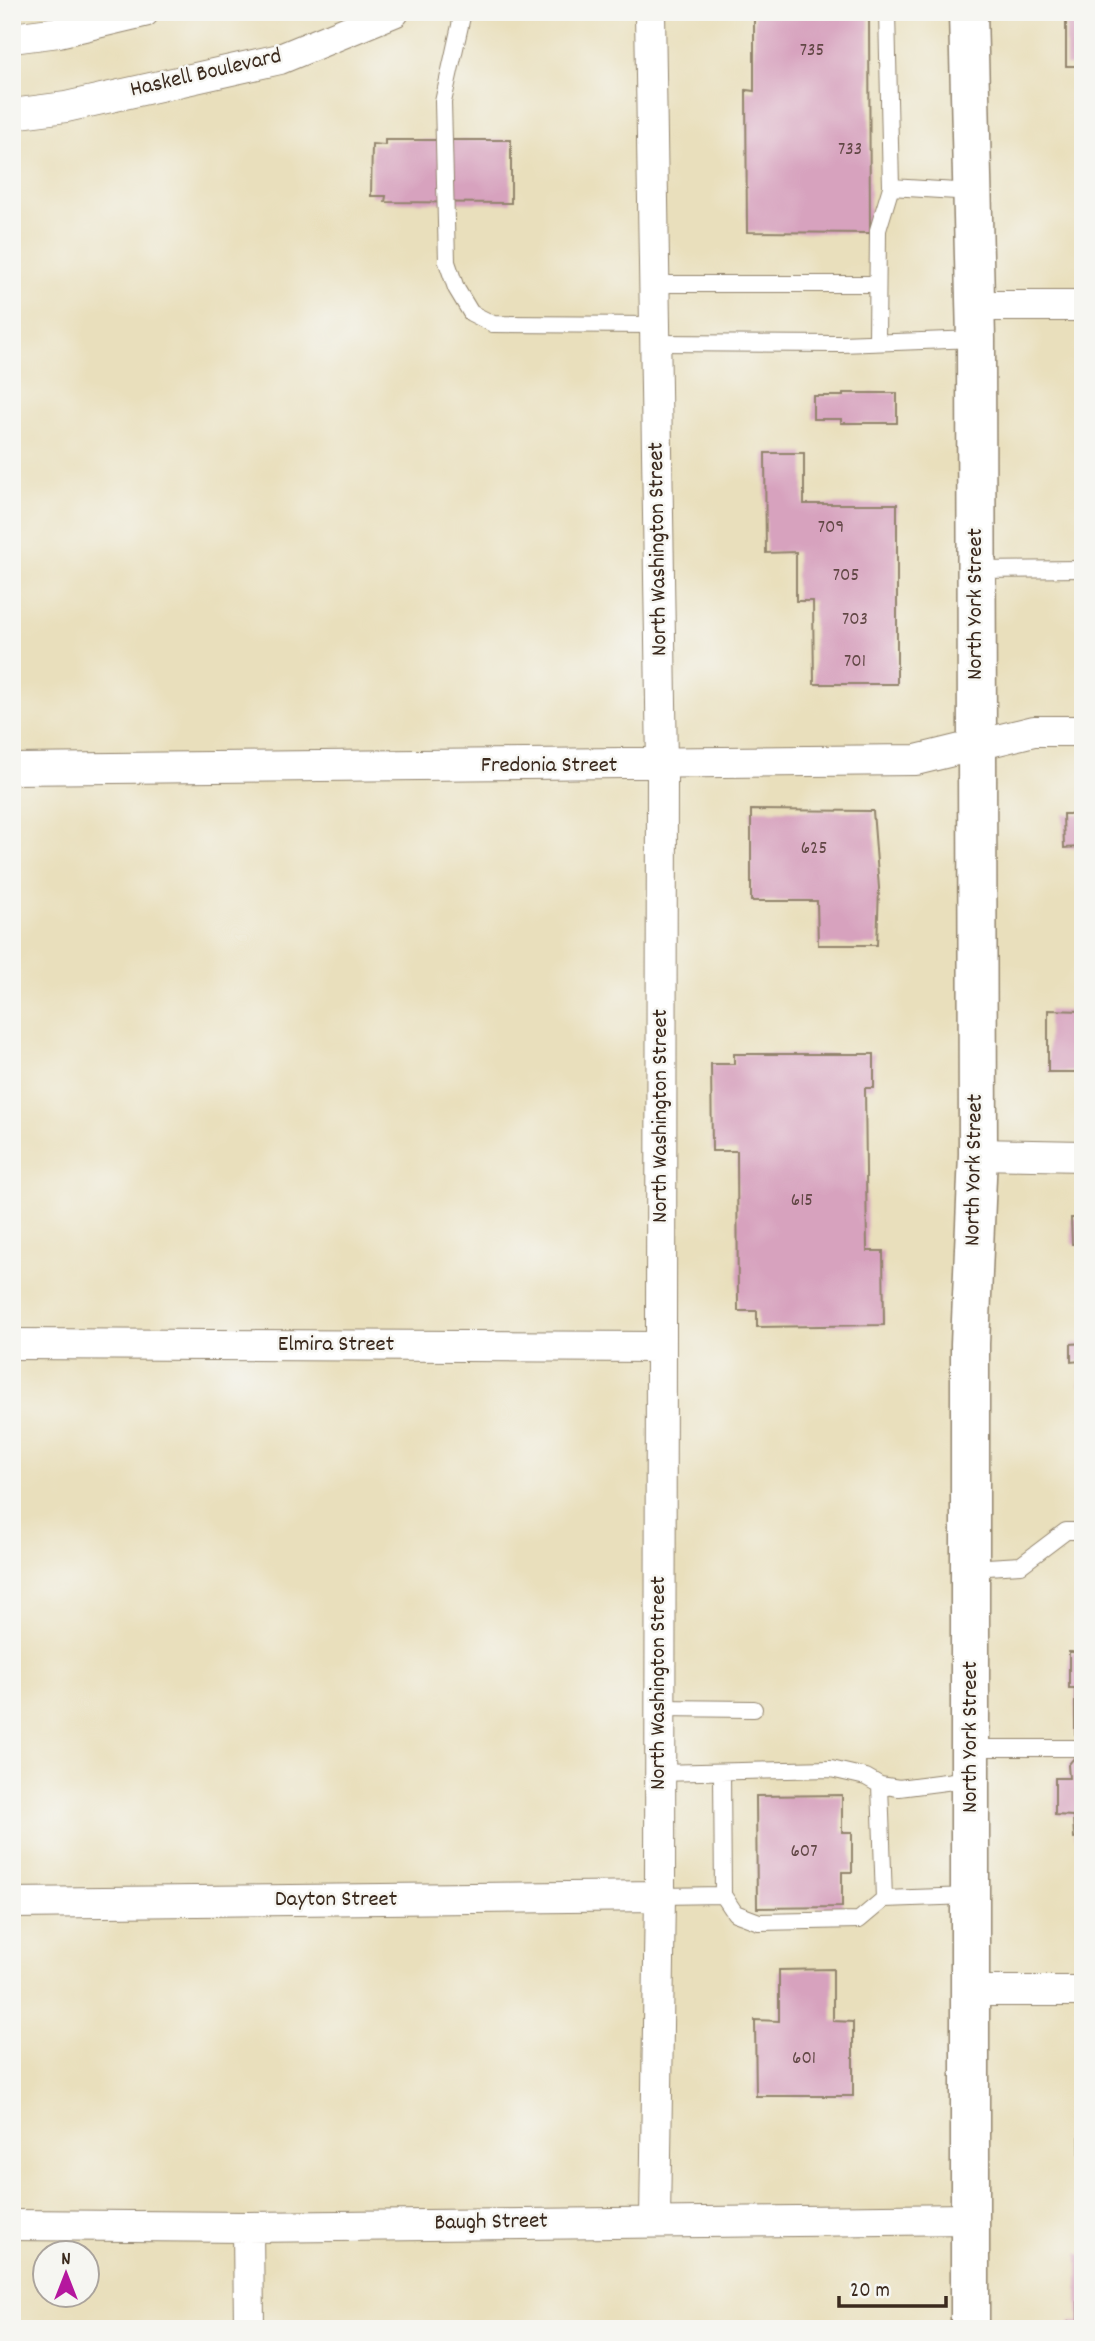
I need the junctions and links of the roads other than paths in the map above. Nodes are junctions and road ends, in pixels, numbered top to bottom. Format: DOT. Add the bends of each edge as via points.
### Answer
graph roads {
  1 [pos="144,12"];
  2 [pos="394,12"];
  3 [pos="463,12"];
  4 [pos="650,12"];
  5 [pos="887,12"];
  6 [pos="968,12"];
  7 [pos="12,38"];
  8 [pos="12,114"];
  9 [pos="891,187"];
  10 [pos="974,192"];
  11 [pos="654,284"];
  12 [pos="875,284"];
  13 [pos="1083,306"];
  14 [pos="975,322"];
  15 [pos="655,334"];
  16 [pos="877,341"];
  17 [pos="1083,569"];
  18 [pos="976,570"];
  19 [pos="1083,731"];
  20 [pos="976,744"];
  21 [pos="662,765"];
  22 [pos="12,769"];
  23 [pos="978,1154"];
  24 [pos="1083,1156"];
  25 [pos="12,1344"];
  26 [pos="660,1346"];
  27 [pos="1083,1531"];
  28 [pos="970,1568"];
  29 [pos="658,1708"];
  30 [pos="754,1709"];
  31 [pos="1083,1748"];
  32 [pos="972,1763"];
  33 [pos="659,1773"];
  34 [pos="722,1773"];
  35 [pos="880,1785"];
  36 [pos="723,1895"];
  37 [pos="660,1896"];
  38 [pos="972,1896"];
  39 [pos="884,1899"];
  40 [pos="12,1903"];
  41 [pos="973,1991"];
  42 [pos="1083,1991"];
  43 [pos="970,2219"];
  44 [pos="655,2220"];
  45 [pos="12,2225"];
  46 [pos="248,2227"];
  47 [pos="249,2329"];
  48 [pos="970,2329"];
  1 -- 7 [label="street"];
  2 -- 8 [label="street, Haskell Boulevard" via="281,59 66,107"];
  3 -- 15 [label="lane" via="443,102 447,261 456,288 471,313 493,324"];
  4 -- 11 [label="street, North Washington Street"];
  5 -- 9 [label="lane"];
  6 -- 10 [label="main road, North York Street"];
  9 -- 10 [label="lane"];
  9 -- 12 [label="lane" via="878,230"];
  10 -- 14 [label="main road, North York Street"];
  11 -- 12 [label="lane"];
  11 -- 15 [label="street, North Washington Street"];
  12 -- 16 [label="lane"];
  13 -- 14 [label="street"];
  14 -- 16 [label="lane"];
  14 -- 18 [label="main road, North York Street"];
  15 -- 16 [label="lane" via="841,344"];
  15 -- 21 [label="street, North Washington Street"];
  17 -- 18 [label="lane"];
  18 -- 20 [label="main road, North York Street"];
  19 -- 20 [label="street, Fredonia Street" via="1034,731"];
  20 -- 21 [label="street, Fredonia Street" via="916,760"];
  20 -- 23 [label="main road, North York Street"];
  21 -- 22 [label="street, Fredonia Street"];
  21 -- 26 [label="street, North Washington Street"];
  23 -- 24 [label="street"];
  23 -- 28 [label="main road, North York Street" via="970,1344"];
  25 -- 26 [label="street, Elmira Street"];
  26 -- 29 [label="street, North Washington Street"];
  27 -- 28 [label="lane" via="1066,1531 1021,1565"];
  28 -- 32 [label="main road, North York Street"];
  29 -- 30 [label="lane"];
  29 -- 33 [label="street, North Washington Street"];
  31 -- 32 [label="lane"];
  32 -- 35 [label="lane" via="899,1788"];
  32 -- 38 [label="main road, North York Street"];
  33 -- 34 [label="lane"];
  33 -- 37 [label="street, North Washington Street"];
  34 -- 35 [label="lane" via="831,1769"];
  34 -- 36 [label="lane"];
  35 -- 39 [label="lane"];
  36 -- 37 [label="lane"];
  36 -- 39 [label="lane" via="735,1913 759,1922 859,1920"];
  37 -- 40 [label="street, Dayton Street"];
  37 -- 44 [label="street, North Washington Street"];
  38 -- 39 [label="lane"];
  38 -- 41 [label="main road, North York Street"];
  41 -- 42 [label="street"];
  41 -- 43 [label="main road, North York Street"];
  43 -- 44 [label="street, Baugh Street"];
  43 -- 48 [label="main road, North York Street"];
  44 -- 46 [label="street, Baugh Street"];
  45 -- 46 [label="street, Baugh Street"];
  46 -- 47 [label="street"];
}
